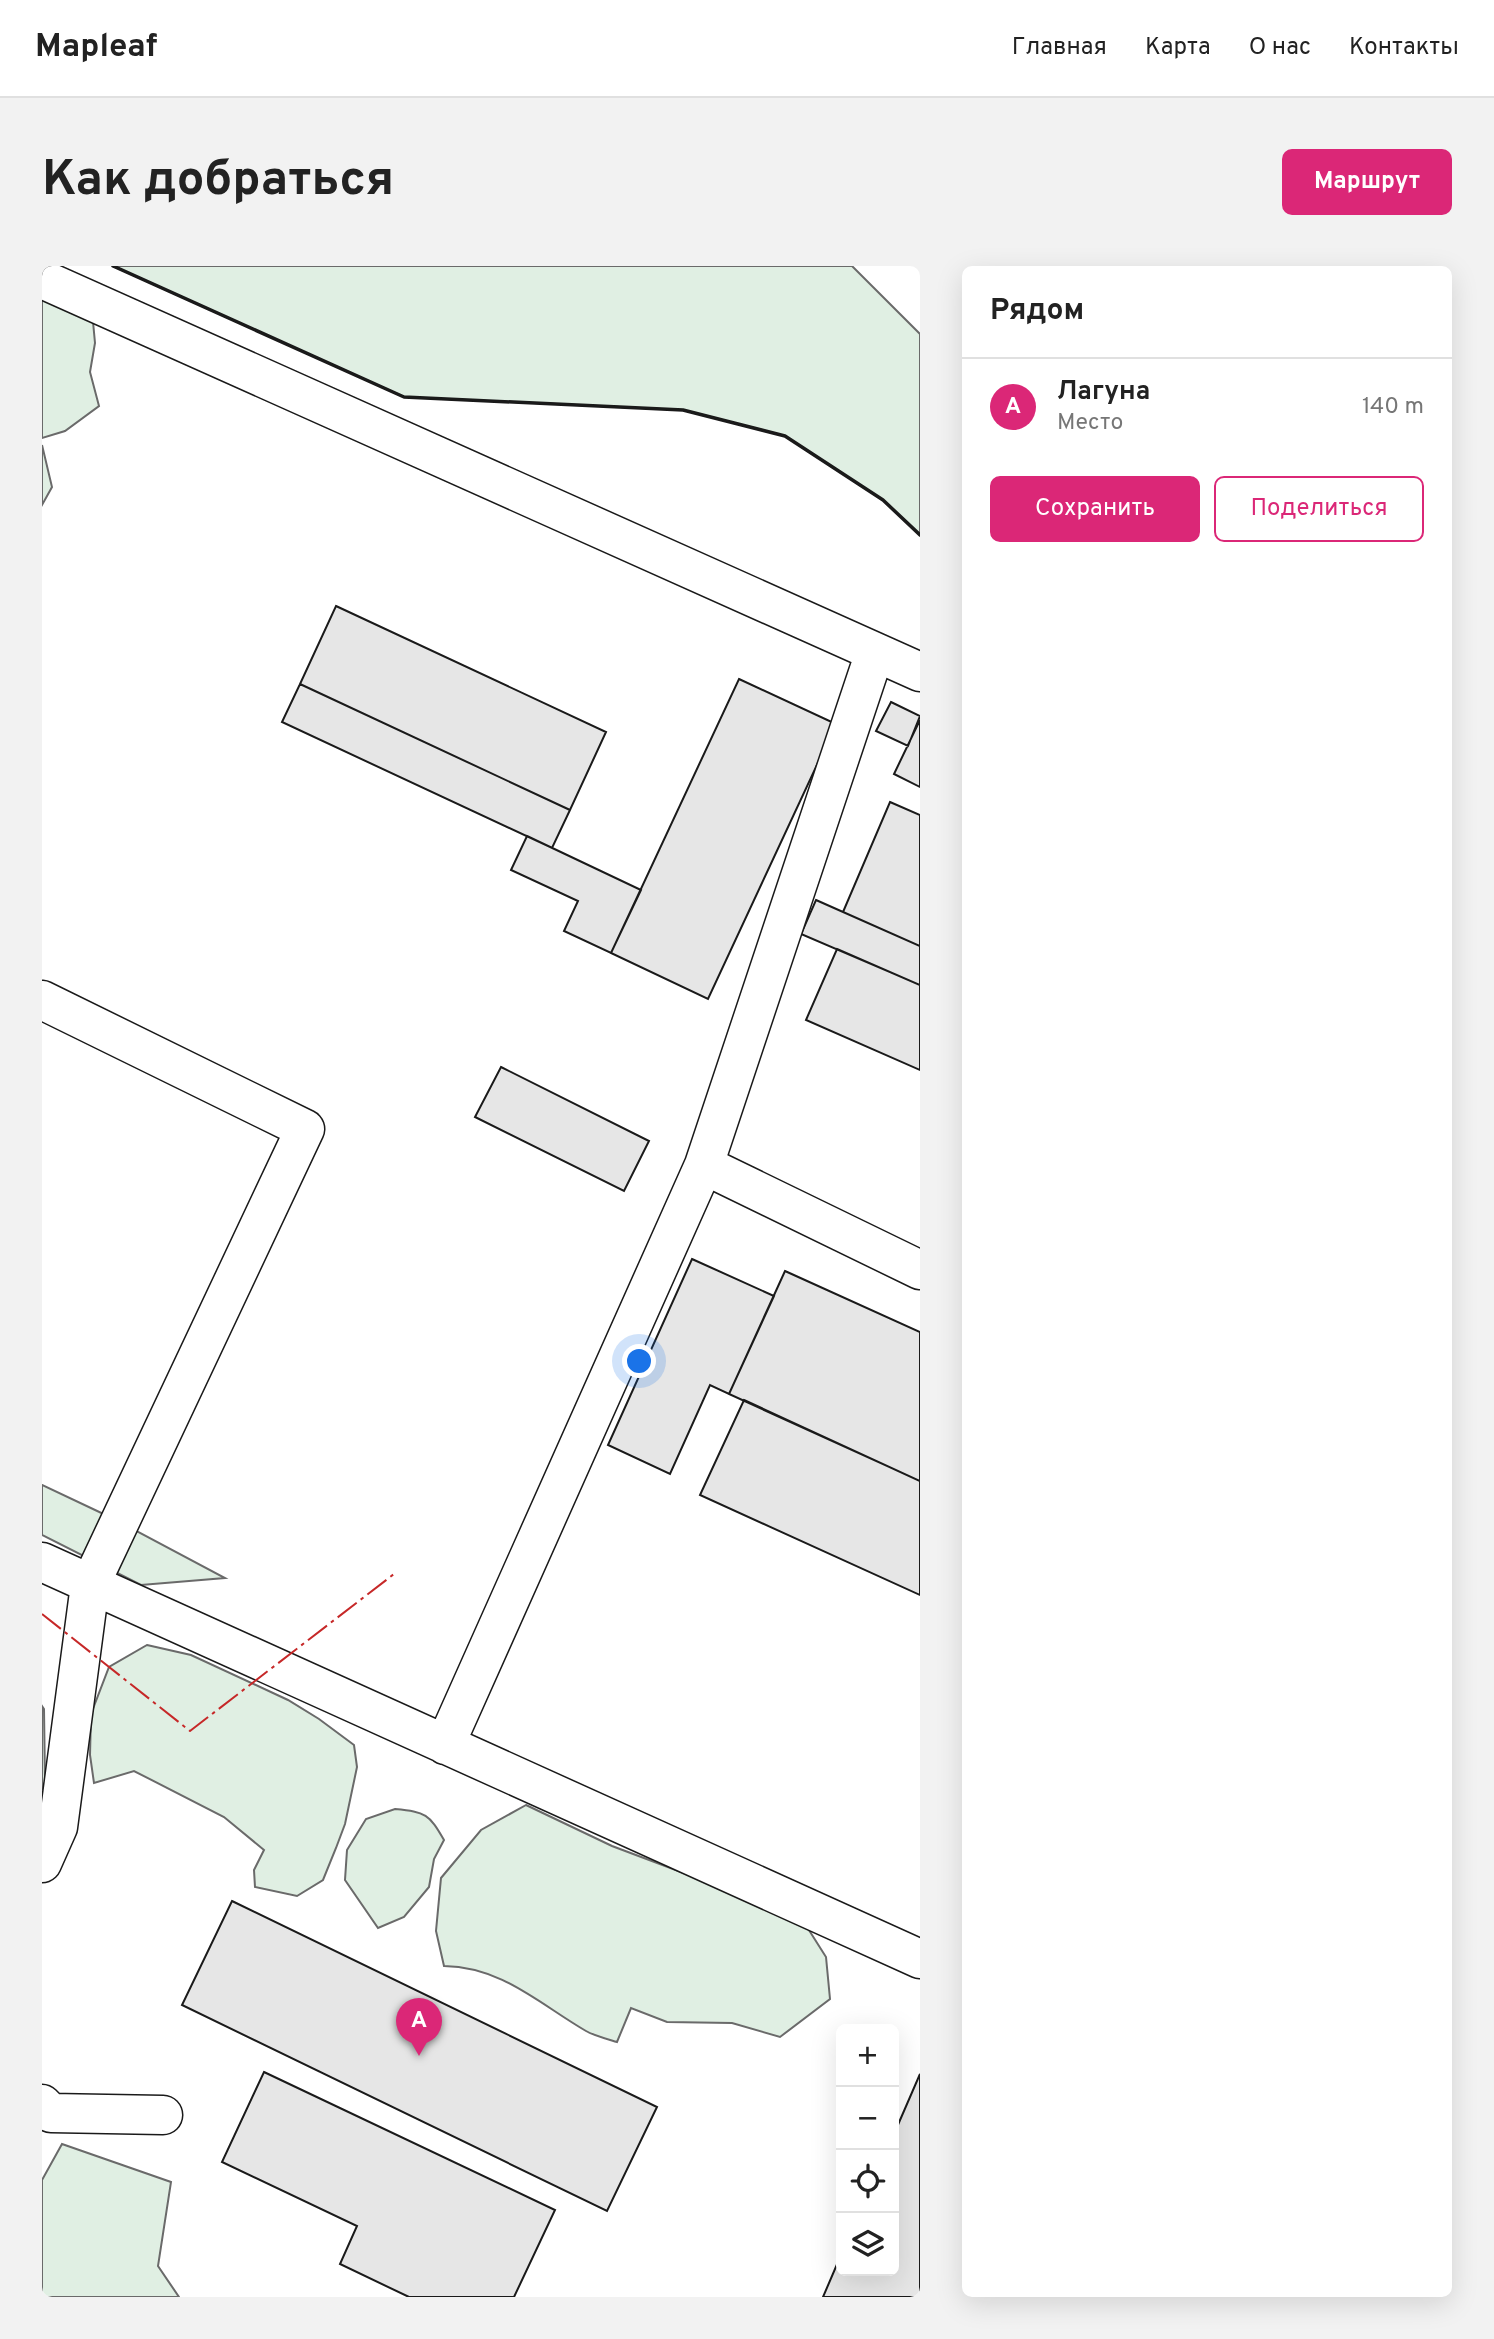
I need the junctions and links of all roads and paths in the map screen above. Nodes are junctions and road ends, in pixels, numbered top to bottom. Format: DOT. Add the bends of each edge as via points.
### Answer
graph roads {
  1 [pos="42,279"];
  2 [pos="875,652"];
  3 [pos="920,672"];
  4 [pos="42,1000"];
  5 [pos="705,1165"];
  6 [pos="920,1270"];
  7 [pos="42,1562"];
  8 [pos="90,1586"];
  9 [pos="444,1745"];
  10 [pos="42,1863"];
  11 [pos="920,1959"];
  12 [pos="163,2115"];
  13 [pos="45,2117"];
  1 -- 2 [label="lane"];
  2 -- 3 [label="lane"];
  2 -- 5 [label="lane"];
  4 -- 8 [label="lane" via="305,1129"];
  5 -- 6 [label="lane"];
  5 -- 9 [label="lane"];
  7 -- 8 [label="lane"];
  8 -- 9 [label="lane"];
  8 -- 10 [label="lane" via="58,1827"];
  9 -- 11 [label="lane"];
  12 -- 13 [label="lane"];
}
